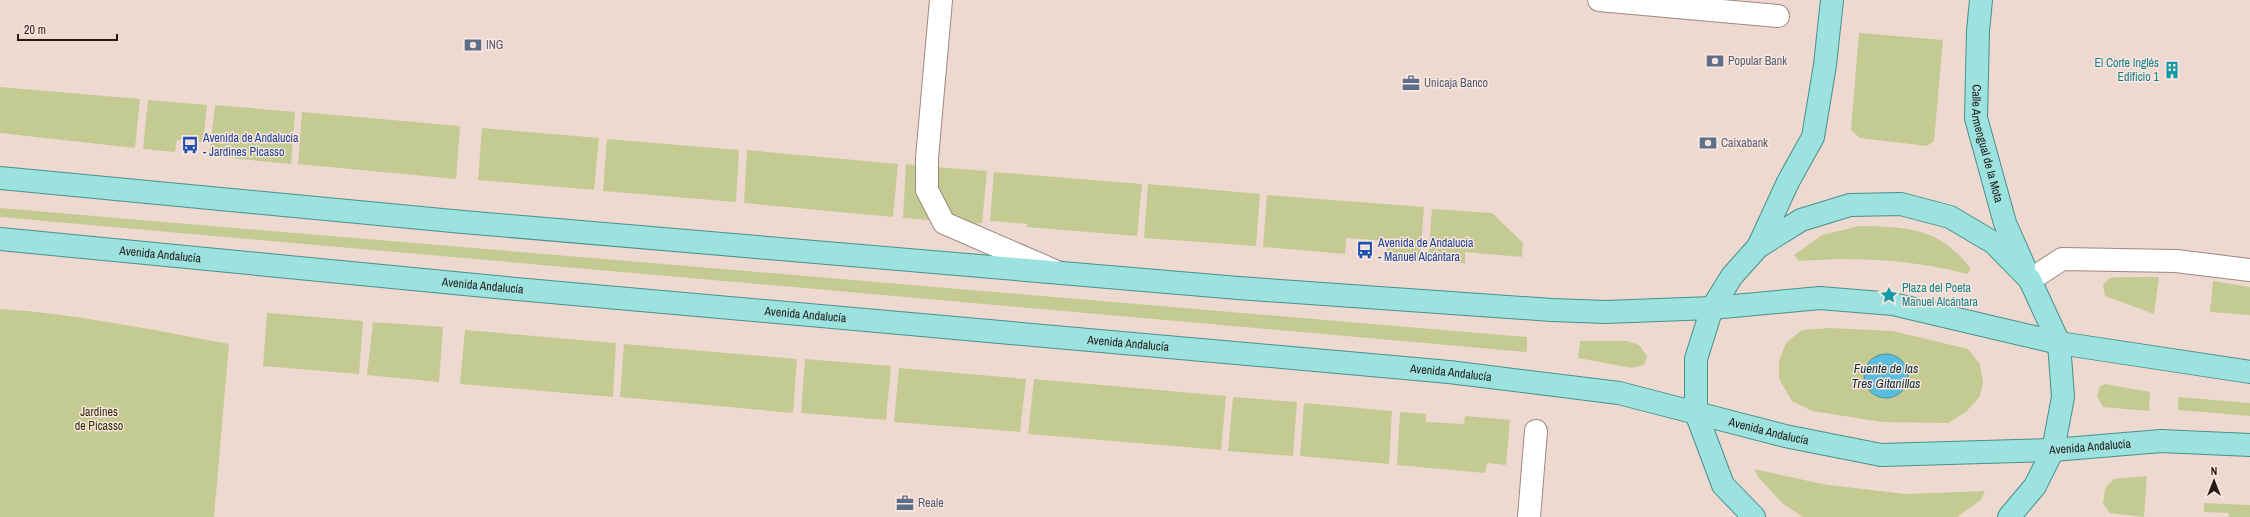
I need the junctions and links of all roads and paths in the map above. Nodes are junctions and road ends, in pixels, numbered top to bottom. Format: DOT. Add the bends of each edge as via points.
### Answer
graph roads {
  1 [pos="941,0"];
  2 [pos="1599,0"];
  3 [pos="1832,0"];
  4 [pos="1982,0"];
  5 [pos="1778,16"];
  6 [pos="0,178"];
  7 [pos="0,239"];
  8 [pos="1758,248"];
  9 [pos="2240,269"];
  10 [pos="1060,273"];
  11 [pos="2250,277"];
  12 [pos="2030,280"];
  13 [pos="1712,308"];
  14 [pos="2059,343"];
  15 [pos="2250,372"];
  16 [pos="1696,413"];
  17 [pos="1536,432"];
  18 [pos="2250,445"];
  19 [pos="2053,450"];
  20 [pos="1529,517"];
  21 [pos="1754,517"];
  22 [pos="2009,517"];
  1 -- 10 [label="street" via="927,158 927,190 944,223"];
  2 -- 5 [label="street"];
  3 -- 8 [label="main road" via="1813,137 1788,182"];
  4 -- 12 [label="main road, Calle Armengual de la Mota" via="1978,32 1976,118 2005,223"];
  6 -- 10 [label="main road" via="463,222"];
  7 -- 16 [label="main road, Avenida Andalucía" via="506,288 1449,372 1619,394"];
  8 -- 12 [label="main road" via="1801,220 1850,205 1901,204 1950,217 1994,243"];
  8 -- 13 [label="main road" via="1732,276"];
  9 -- 11 [label="street"];
  9 -- 12 [label="street" via="2176,261 2062,259"];
  10 -- 13 [label="main road" via="1570,311"];
  12 -- 14 [label="main road"];
  13 -- 14 [label="main road" via="1820,298 1893,304"];
  13 -- 16 [label="main road" via="1696,359"];
  14 -- 15 [label="main road"];
  14 -- 19 [label="main road" via="2064,397"];
  16 -- 19 [label="main road, Avenida Andalucía" via="1785,436 1881,455"];
  16 -- 21 [label="main road" via="1723,486"];
  17 -- 20 [label="street"];
  18 -- 19 [label="main road, Avenida Andalucía" via="2162,441"];
  19 -- 22 [label="main road" via="2035,486"];
}
